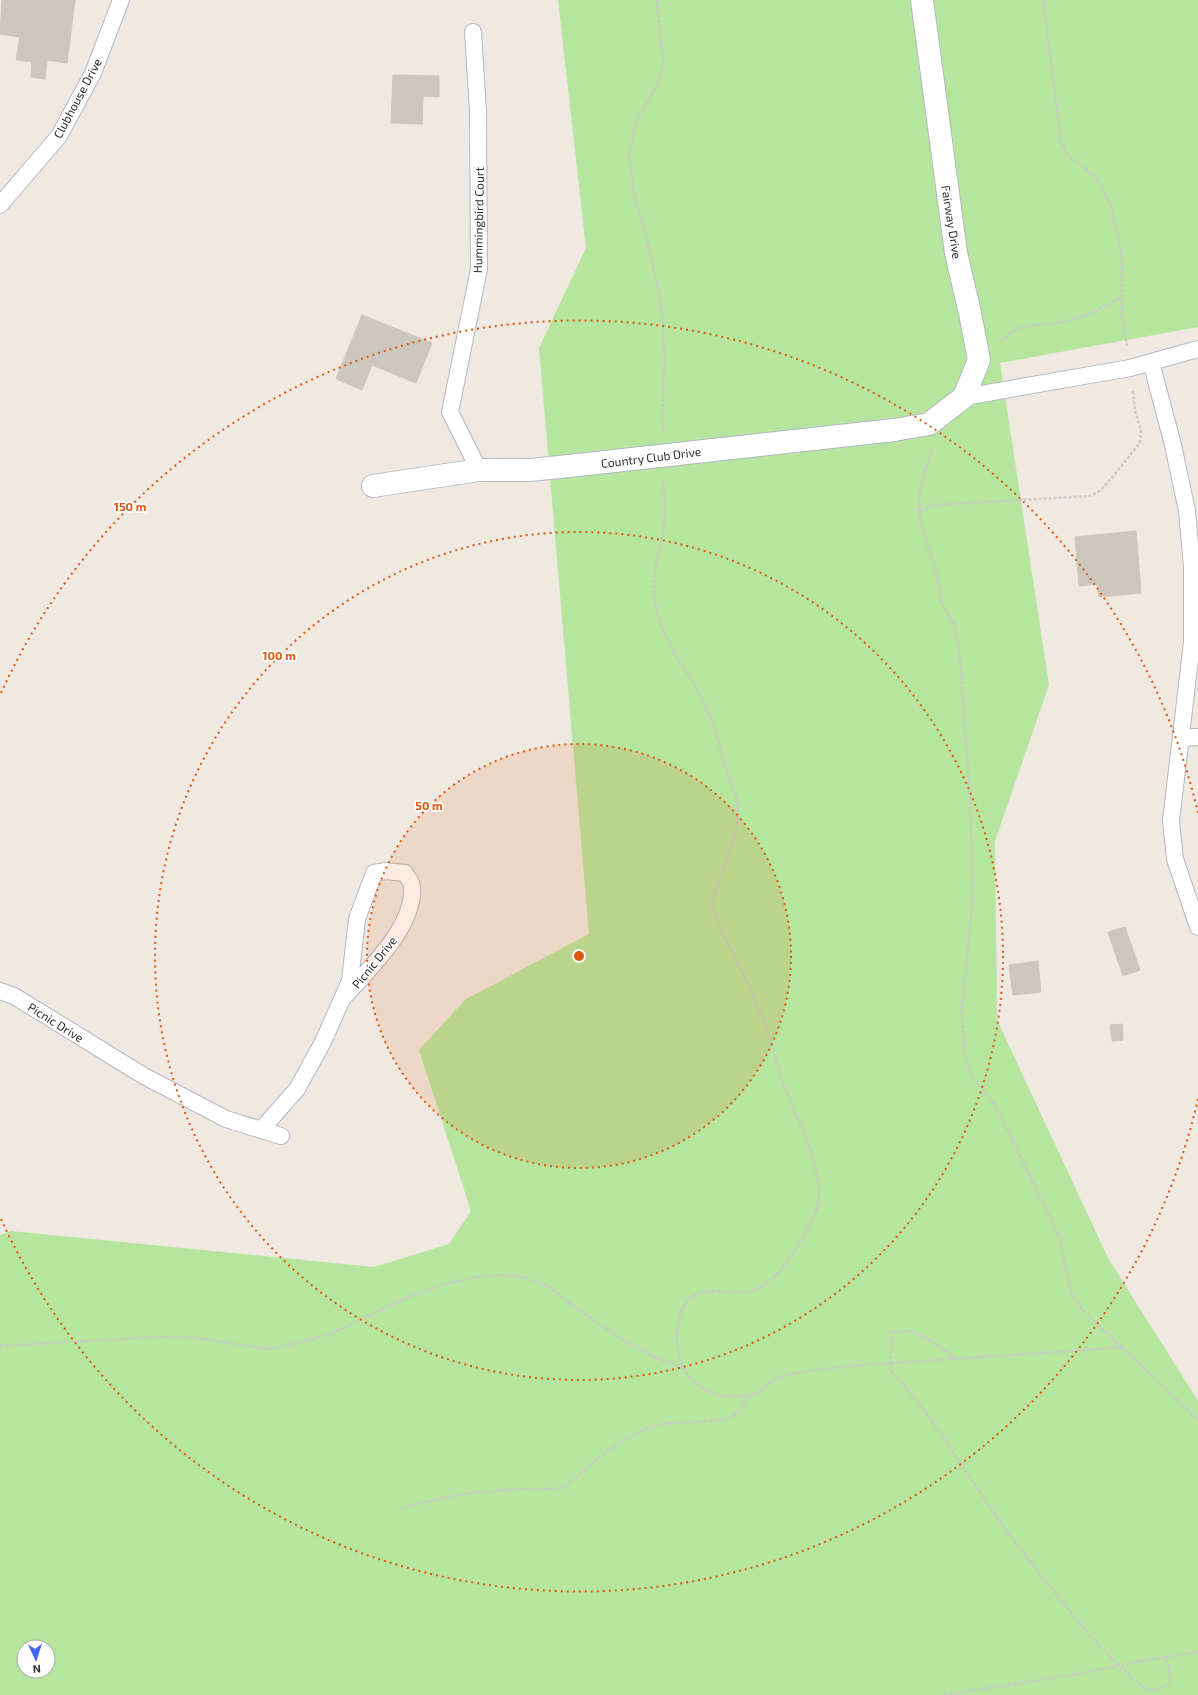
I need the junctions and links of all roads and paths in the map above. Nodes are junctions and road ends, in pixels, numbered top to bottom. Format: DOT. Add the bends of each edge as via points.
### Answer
graph roads {
  1 [pos="121,0"];
  2 [pos="657,0"];
  3 [pos="922,0"];
  4 [pos="1044,0"];
  5 [pos="473,32"];
  6 [pos="0,205"];
  7 [pos="1122,296"];
  8 [pos="1198,349"];
  9 [pos="979,360"];
  10 [pos="1151,362"];
  11 [pos="1130,368"];
  12 [pos="964,397"];
  13 [pos="932,422"];
  14 [pos="664,455"];
  15 [pos="479,470"];
  16 [pos="373,486"];
  17 [pos="920,511"];
  18 [pos="1195,633"];
  19 [pos="1198,737"];
  20 [pos="1181,738"];
  21 [pos="1198,927"];
  22 [pos="0,991"];
  23 [pos="342,999"];
  24 [pos="261,1130"];
  25 [pos="281,1136"];
  26 [pos="0,1346"];
  27 [pos="1120,1347"];
  28 [pos="955,1358"];
  29 [pos="890,1364"];
  30 [pos="684,1369"];
  31 [pos="751,1395"];
  32 [pos="1198,1420"];
  33 [pos="402,1508"];
  34 [pos="1198,1652"];
  35 [pos="1164,1657"];
  36 [pos="1119,1665"];
  37 [pos="944,1695"];
  1 -- 6 [label="lane, Clubhouse Drive" via="93,73 59,136"];
  2 -- 14 [label="path" via="663,62 653,92 636,123 629,155 634,193 661,303 665,355 662,417"];
  3 -- 9 [label="street, Fairway Drive" via="956,253"];
  4 -- 7 [label="path" via="1061,141 1067,154 1092,174 1105,192 1116,225 1122,257"];
  5 -- 15 [label="lane, Hummingbird Court" via="478,110 479,269 450,412"];
  7 -- 9 [label="path" via="1081,318 1026,326 1016,330"];
  7 -- 11 [label="path" via="1122,315"];
  8 -- 10 [label="lane"];
  9 -- 12 [label="street"];
  10 -- 11 [label="lane"];
  10 -- 18 [label="lane" via="1187,511"];
  11 -- 12 [label="lane"];
  11 -- 17 [label="path" via="1135,411 1141,430 1140,443 1101,490 1090,496 934,505"];
  12 -- 13 [label="street"];
  13 -- 14 [label="street, Country Club Drive" via="894,430"];
  13 -- 17 [label="path" via="938,437 930,452 924,474"];
  14 -- 15 [label="street, Country Club Drive" via="530,470"];
  14 -- 30 [label="path" via="662,469 665,512 654,571 656,605 665,634 713,724 738,804 738,820 712,905 764,1021 787,1095 810,1149 818,1192 818,1206 808,1227 774,1277 764,1286 750,1292 696,1294 686,1303 680,1316 677,1333 677,1352"];
  15 -- 16 [label="street, Country Club Drive"];
  17 -- 27 [label="path" via="942,604 954,624 961,669 970,801 973,896 962,1007 964,1056 973,1078 995,1105 1004,1122 1060,1238 1073,1298"];
  18 -- 20 [label="lane"];
  19 -- 20 [label="lane"];
  20 -- 21 [label="lane" via="1171,821 1175,859"];
  22 -- 24 [label="lane, Picnic Drive" via="14,996 144,1076 226,1118"];
  23 -- 23 [label="lane, Picnic Drive" via="350,981 357,919 374,873 405,873 412,885 411,905 392,943"];
  23 -- 24 [label="lane, Picnic Drive" via="323,1042 297,1089"];
  24 -- 25 [label="lane, Picnic Drive"];
  26 -- 30 [label="path" via="158,1337 199,1338 266,1349 335,1332 406,1298 446,1284 475,1276 502,1275 524,1277 548,1286 586,1316 622,1339"];
  27 -- 28 [label="path"];
  27 -- 32 [label="path"];
  28 -- 29 [label="path"];
  28 -- 29 [label="path" via="922,1335 901,1330 892,1332"];
  29 -- 31 [label="path" via="834,1368 779,1378 755,1395"];
  29 -- 36 [label="path" via="891,1371 908,1390 1027,1558 1090,1636"];
  30 -- 31 [label="path" via="695,1383 709,1392 723,1396"];
  31 -- 33 [label="path" via="735,1415 726,1419 664,1424 634,1434 564,1487 471,1493"];
  34 -- 35 [label="path"];
  35 -- 36 [label="path"];
  35 -- 36 [label="path" via="1170,1667 1169,1683 1153,1690 1144,1688"];
  36 -- 37 [label="path"];
}
